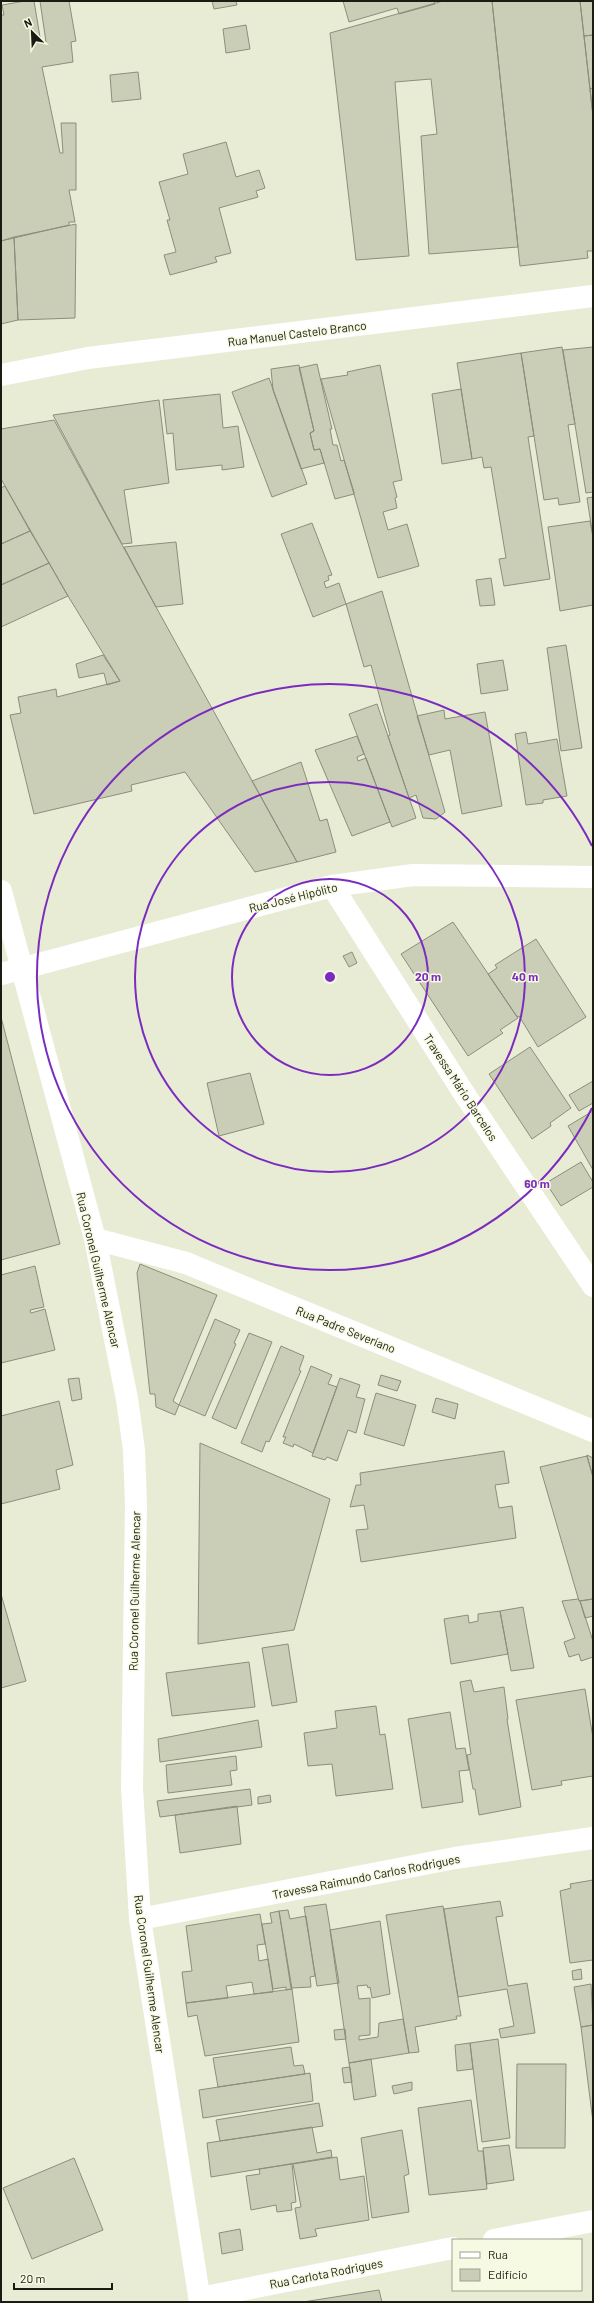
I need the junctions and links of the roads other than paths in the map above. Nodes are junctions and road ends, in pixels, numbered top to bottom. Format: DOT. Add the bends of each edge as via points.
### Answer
graph roads {
  1 [pos="593,296"];
  2 [pos="1,375"];
  3 [pos="593,877"];
  4 [pos="332,886"];
  5 [pos="1,891"];
  6 [pos="22,968"];
  7 [pos="1,974"];
  8 [pos="95,1239"];
  9 [pos="593,1286"];
  10 [pos="593,1431"];
  11 [pos="593,1838"];
  12 [pos="140,1919"];
  13 [pos="593,2221"];
  14 [pos="499,2239"];
  15 [pos="452,2248"];
  16 [pos="200,2300"];
  1 -- 2 [label="street, Rua Manuel Castelo Branco" via="88,358"];
  3 -- 4 [label="street, Rua José Hipólito" via="413,876"];
  4 -- 6 [label="street, Rua José Hipólito"];
  4 -- 9 [label="street, Travessa Mário Barcelos" via="467,1098"];
  5 -- 6 [label="street, Rua Coronel Guilherme Alencar"];
  6 -- 7 [label="street, Rua José Hipólito"];
  6 -- 8 [label="street, Rua Coronel Guilherme Alencar"];
  8 -- 10 [label="street, Rua Padre Severíano" via="186,1263"];
  8 -- 12 [label="street, Rua Coronel Guilherme Alencar" via="127,1399 134,1450 136,1505 132,1788"];
  11 -- 12 [label="street, Travessa Raimundo Carlos Rodrigues" via="455,1858"];
  12 -- 16 [label="street, Rua Coronel Guilherme Alencar"];
  13 -- 14 [label="street"];
  15 -- 16 [label="street, Rua Carlota Rodrigues"];
}
